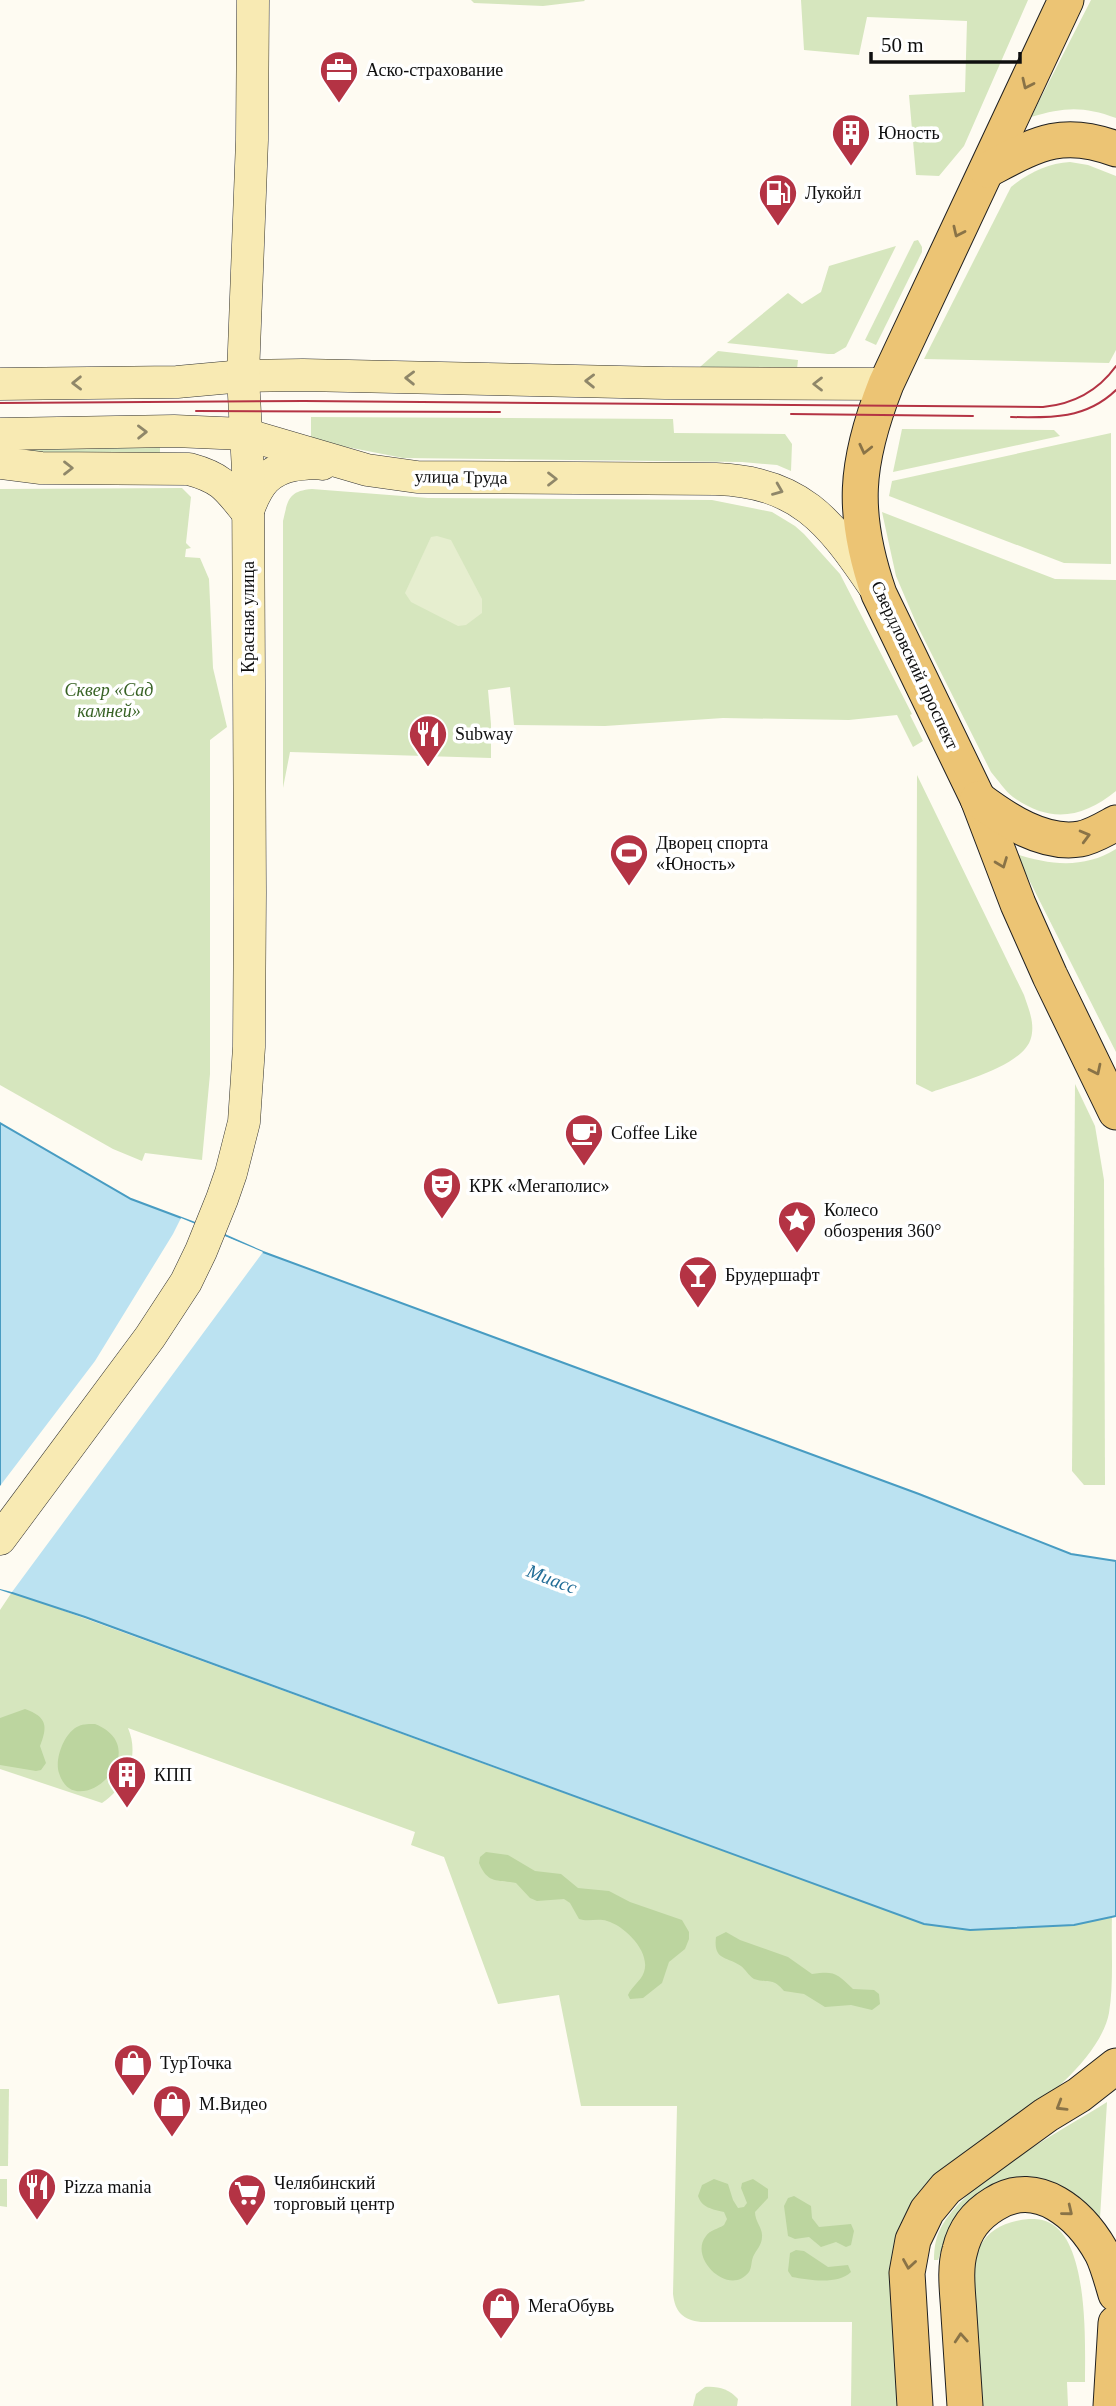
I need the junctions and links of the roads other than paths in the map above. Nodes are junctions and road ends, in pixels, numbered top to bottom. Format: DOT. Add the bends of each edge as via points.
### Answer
graph roads {
  1 [pos="253,0"];
  2 [pos="1066,0"];
  3 [pos="1116,149"];
  4 [pos="987,170"];
  5 [pos="243,376"];
  6 [pos="0,384"];
  7 [pos="886,384"];
  8 [pos="0,434"];
  9 [pos="244,434"];
  10 [pos="0,463"];
  11 [pos="367,470"];
  12 [pos="247,512"];
  13 [pos="879,594"];
  14 [pos="978,799"];
  15 [pos="1116,824"];
  16 [pos="1116,1112"];
  17 [pos="0,1539"];
  18 [pos="1116,2066"];
  19 [pos="1116,2294"];
  20 [pos="1116,2323"];
  21 [pos="1111,2402"];
  22 [pos="915,2406"];
  23 [pos="965,2406"];
  1 -- 5 [label="main road, Красная улица"];
  2 -- 4 [label="main road, Свердловский проспект, one-way"];
  3 -- 4 [label="main road" via="1076,139 1055,140"];
  4 -- 7 [label="main road, Свердловский проспект, one-way"];
  5 -- 6 [label="main road, one-way" via="177,382"];
  7 -- 5 [label="main road, one-way"];
  5 -- 9 [label="main road, Красная улица"];
  7 -- 13 [label="main road, Свердловский проспект, one-way" via="866,441 860,479 863,536"];
  8 -- 9 [label="main road, улица Труда, one-way"];
  9 -- 11 [label="main road, улица Труда"];
  9 -- 12 [label="main road, Красная улица"];
  10 -- 12 [label="main road, one-way" via="41,468 190,469 223,482"];
  11 -- 12 [label="main road" via="317,463 282,468 262,481"];
  11 -- 13 [label="main road, улица Труда, one-way" via="434,478 755,483 793,497 815,513 852,554"];
  12 -- 17 [label="main road, Красная улица" via="249,1077 239,1146 211,1229 186,1282"];
  13 -- 14 [label="main road, Свердловский проспект"];
  14 -- 15 [label="main road, one-way" via="1022,827 1062,839 1081,839"];
  14 -- 16 [label="main road, Свердловский проспект, one-way" via="1018,904"];
  18 -- 22 [label="main road, one-way" via="946,2188 927,2211 913,2240 907,2273"];
  23 -- 19 [label="main road, one-way" via="959,2252 980,2213 1021,2194 1047,2198 1067,2208 1103,2256"];
  20 -- 21 [label="main road"];
}
